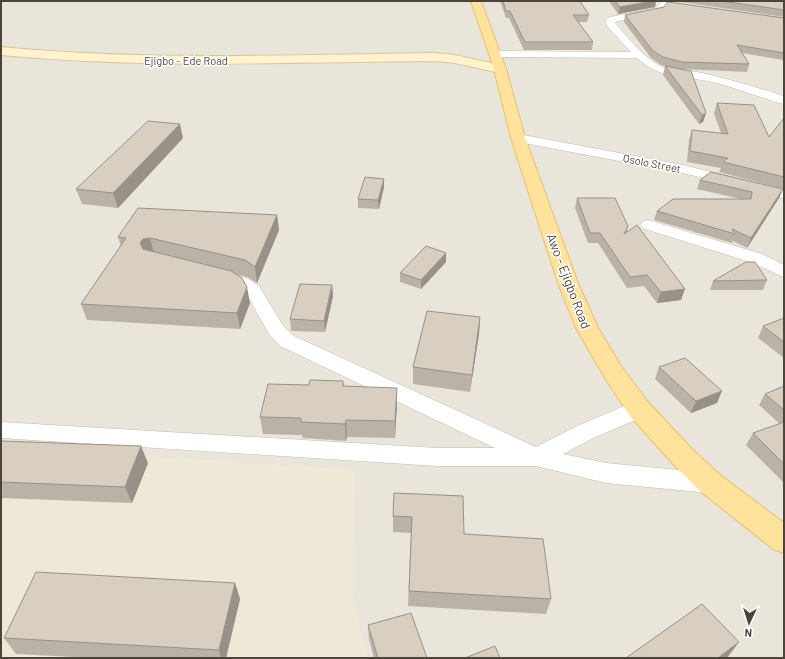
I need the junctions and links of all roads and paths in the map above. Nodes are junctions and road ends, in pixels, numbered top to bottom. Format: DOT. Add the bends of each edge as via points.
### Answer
graph roads {
  1 [pos="476,1"];
  2 [pos="651,2"];
  3 [pos="1,51"];
  4 [pos="469,51"];
  5 [pos="640,55"];
  6 [pos="493,56"];
  7 [pos="371,57"];
  8 [pos="784,100"];
  9 [pos="518,138"];
  10 [pos="784,194"];
  11 [pos="648,225"];
  12 [pos="784,272"];
  13 [pos="205,273"];
  14 [pos="639,409"];
  15 [pos="1,430"];
  16 [pos="536,457"];
  17 [pos="710,483"];
  18 [pos="784,540"];
  1 -- 6 [label="main road, Awo - Ejigbo Road"];
  2 -- 5 [label="street" via="668,4 659,10 610,20 611,25"];
  3 -- 7 [label="main road, Ejigbo - Ede Road" via="140,60"];
  4 -- 7 [label="main road, Ejigbo - Ede Road"];
  5 -- 6 [label="street"];
  5 -- 8 [label="street" via="662,71 716,80"];
  6 -- 7 [label="main road, Ejigbo - Ede Road" via="456,59"];
  6 -- 9 [label="main road, Awo - Ejigbo Road"];
  9 -- 10 [label="street, Osolo Street" via="683,169"];
  9 -- 14 [label="main road, Awo - Ejigbo Road" via="568,283 587,328"];
  11 -- 12 [label="street" via="756,258"];
  13 -- 16 [label="street" via="241,282 253,290 276,330 287,341"];
  14 -- 16 [label="street"];
  14 -- 17 [label="main road, Awo - Ejigbo Road"];
  15 -- 16 [label="street" via="437,457"];
  16 -- 17 [label="street" via="606,473"];
  17 -- 18 [label="main road, Awo - Ejigbo Road"];
}
